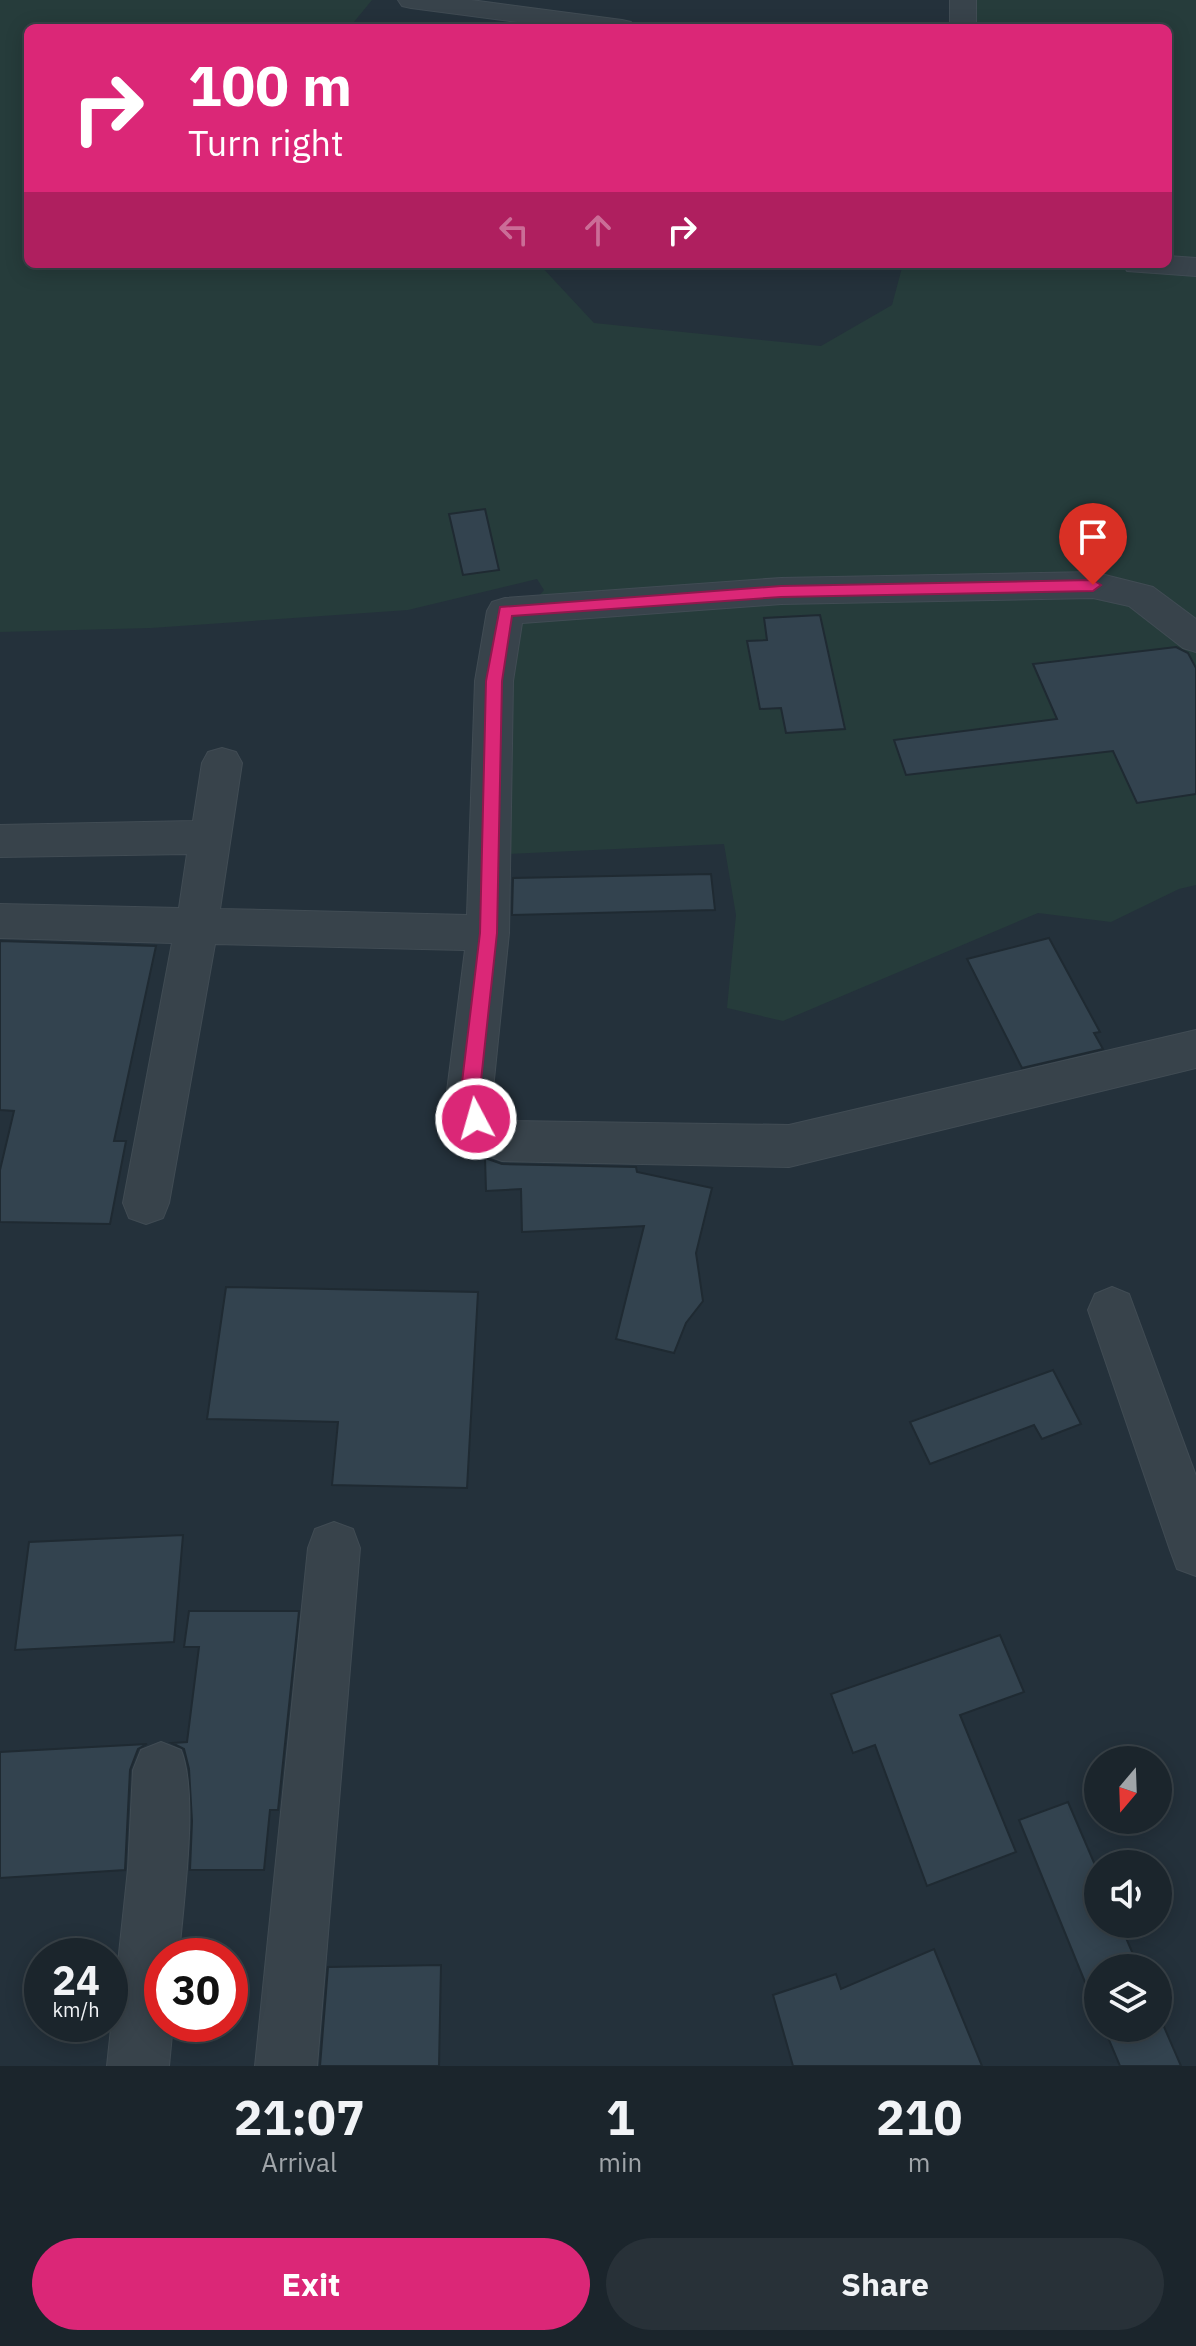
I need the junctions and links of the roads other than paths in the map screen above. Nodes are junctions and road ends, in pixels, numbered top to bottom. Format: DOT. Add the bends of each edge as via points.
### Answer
graph roads {
  1 [pos="411,0"];
  2 [pos="963,0"];
  3 [pos="592,24"];
  4 [pos="963,24"];
  5 [pos="1172,266"];
  6 [pos="1196,267"];
  7 [pos="1196,638"];
  8 [pos="222,763"];
  9 [pos="211,837"];
  10 [pos="0,841"];
  11 [pos="0,921"];
  12 [pos="197,924"];
  13 [pos="488,933"];
  14 [pos="1196,1049"];
  15 [pos="146,1203"];
  16 [pos="1112,1310"];
  17 [pos="334,1548"];
  18 [pos="1196,1550"];
  19 [pos="161,1770"];
  20 [pos="138,2066"];
  21 [pos="286,2066"];
  1 -- 3 [label="street"];
  2 -- 4 [label="street"];
  5 -- 6 [label="street"];
  7 -- 13 [label="street" via="1140,596 1093,585 781,591 505,611 494,681"];
  8 -- 9 [label="street"];
  9 -- 10 [label="street"];
  9 -- 12 [label="street"];
  11 -- 12 [label="street"];
  12 -- 13 [label="street"];
  12 -- 15 [label="street"];
  13 -- 14 [label="street" via="469,1099 476,1119 502,1141 789,1146"];
  16 -- 18 [label="street"];
  17 -- 21 [label="street"];
  19 -- 20 [label="street"];
}
